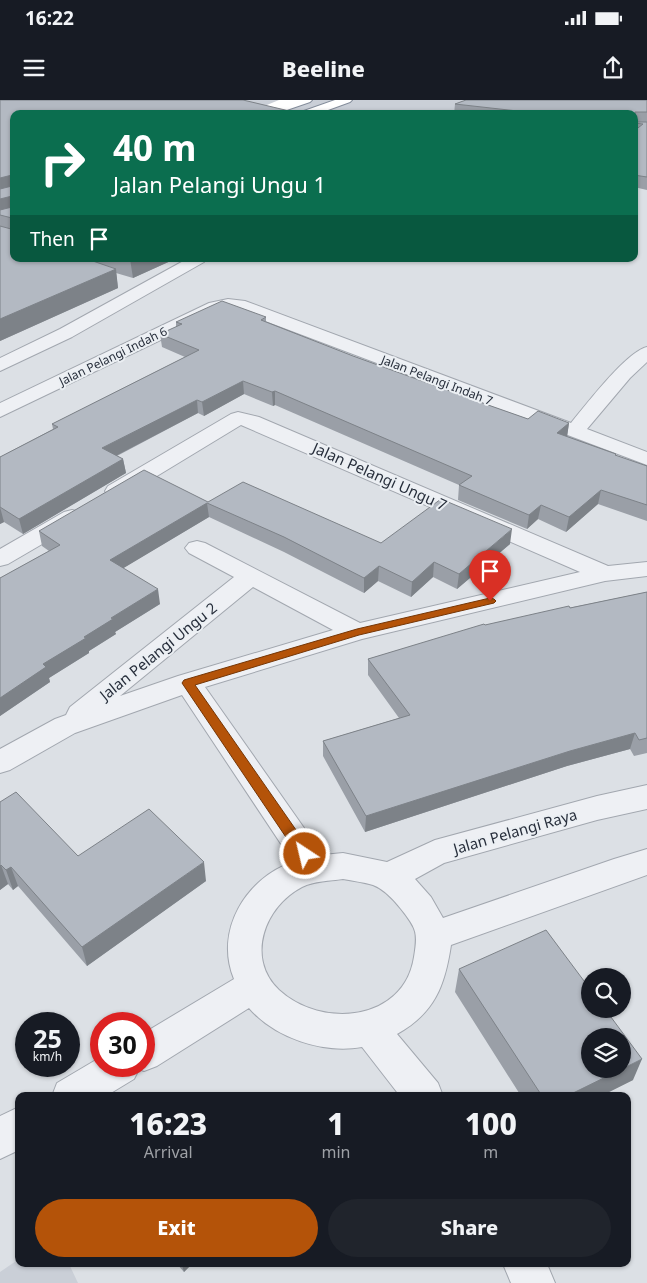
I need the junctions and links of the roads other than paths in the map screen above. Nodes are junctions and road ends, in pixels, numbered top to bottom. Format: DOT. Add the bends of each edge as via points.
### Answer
graph roads {
  1 [pos="290,100"];
  2 [pos="306,100"];
  3 [pos="346,100"];
  4 [pos="261,110"];
  5 [pos="275,110"];
  6 [pos="317,110"];
  7 [pos="193,262"];
  8 [pos="121,281"];
  9 [pos="147,288"];
  10 [pos="228,304"];
  11 [pos="647,352"];
  12 [pos="0,365"];
  13 [pos="0,410"];
  14 [pos="574,432"];
  15 [pos="647,459"];
  16 [pos="197,548"];
  17 [pos="0,559"];
  18 [pos="647,569"];
  19 [pos="605,574"];
  20 [pos="251,576"];
  21 [pos="357,632"];
  22 [pos="188,683"];
  23 [pos="64,726"];
  24 [pos="0,762"];
  25 [pos="647,796"];
  26 [pos="647,862"];
  27 [pos="315,869"];
  28 [pos="388,877"];
  29 [pos="434,936"];
  30 [pos="254,986"];
  31 [pos="370,1028"];
  32 [pos="155,1046"];
  33 [pos="103,1077"];
  34 [pos="78,1092"];
  35 [pos="421,1092"];
  36 [pos="15,1130"];
  37 [pos="0,1139"];
  38 [pos="526,1267"];
  39 [pos="533,1283"];
  1 -- 4 [label="main road"];
  2 -- 5 [label="main road"];
  3 -- 6 [label="main road"];
  7 -- 9 [label="street"];
  8 -- 9 [label="street"];
  9 -- 12 [label="street"];
  10 -- 13 [label="street, Jalan Pelangi Indah 6" via="215,307"];
  10 -- 14 [label="street, Jalan Pelangi Indah 7" via="239,305"];
  11 -- 14 [label="street" via="623,374"];
  14 -- 15 [label="street, Jalan Pelangi Indah 7"];
  16 -- 20 [label="street"];
  17 -- 19 [label="street, Jalan Pelangi Ungu 7" via="238,418 252,421"];
  18 -- 19 [label="street"];
  19 -- 21 [label="street"];
  20 -- 21 [label="street"];
  20 -- 23 [label="street, Jalan Pelangi Ungu 2"];
  21 -- 22 [label="street"];
  22 -- 23 [label="street"];
  22 -- 27 [label="street"];
  23 -- 24 [label="street"];
  25 -- 28 [label="street, Jalan Pelangi Raya" via="435,853"];
  26 -- 29 [label="street"];
  27 -- 28 [label="street" via="343,866"];
  27 -- 30 [label="street" via="290,877 269,892 253,913 245,936 245,962"];
  28 -- 29 [label="street" via="415,900"];
  29 -- 31 [label="street" via="431,972 418,996 398,1016"];
  30 -- 31 [label="street" via="275,1009 303,1026 336,1032"];
  30 -- 32 [label="street"];
  31 -- 35 [label="street"];
  33 -- 34 [label="street"];
  36 -- 37 [label="street"];
  38 -- 39 [label="street"];
}
